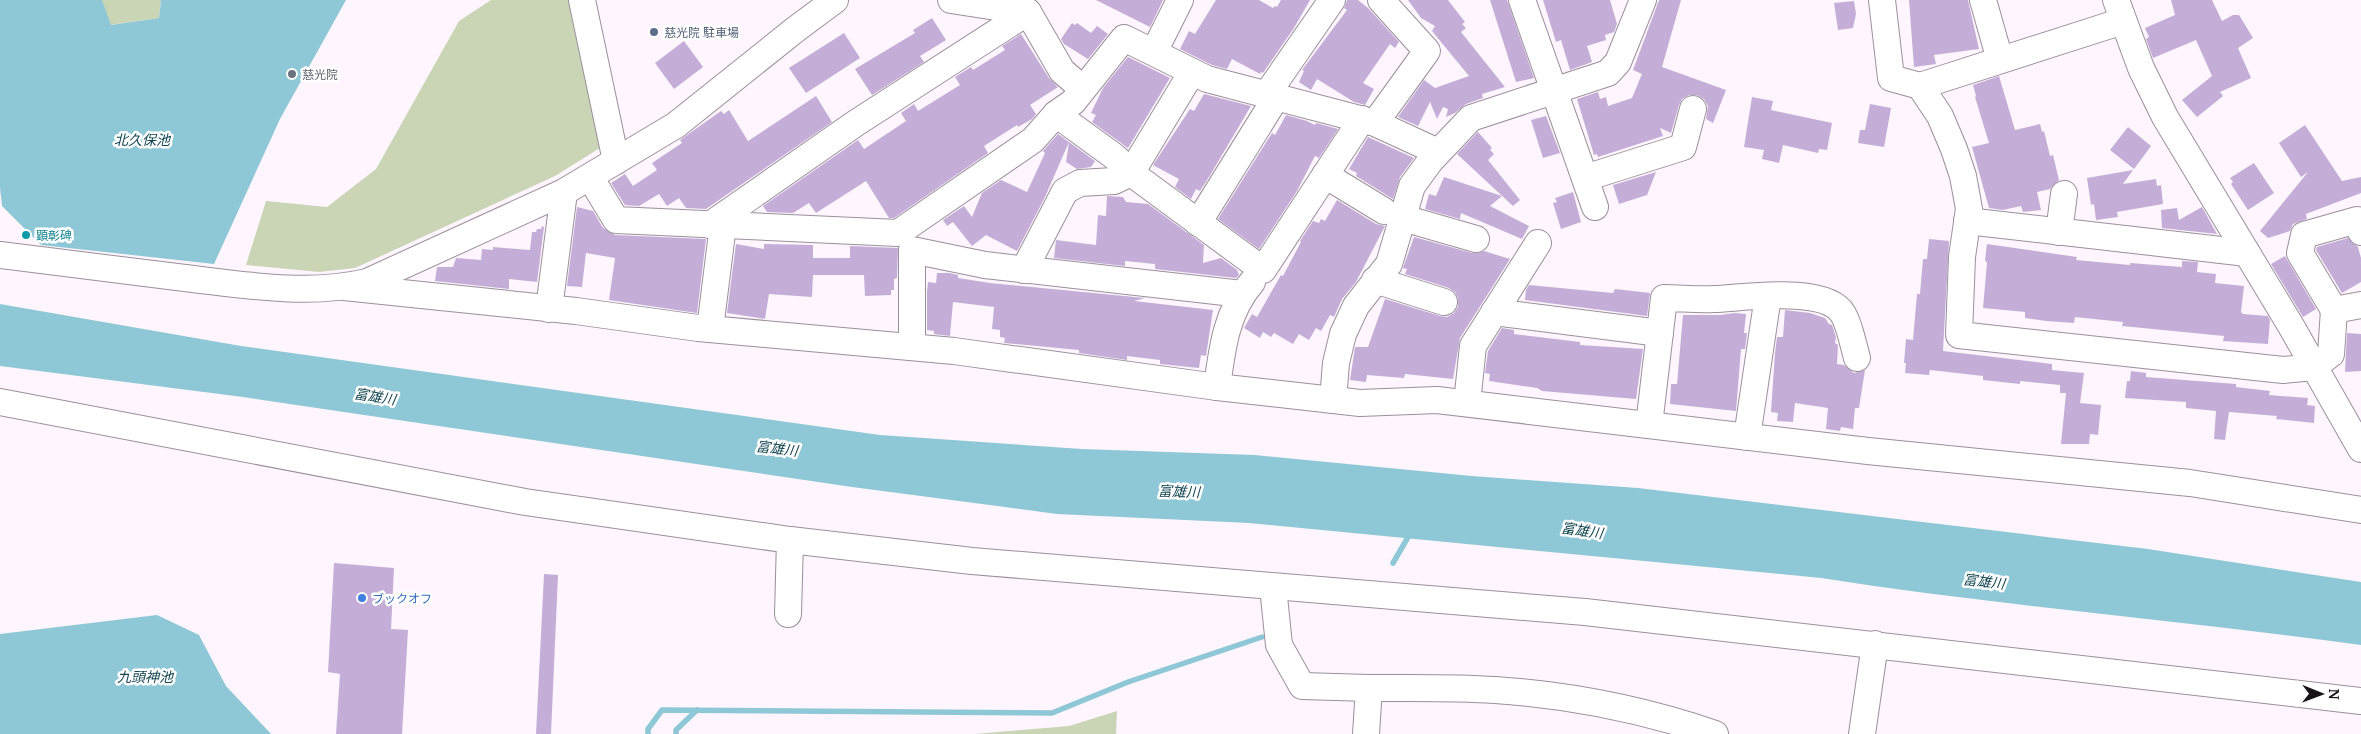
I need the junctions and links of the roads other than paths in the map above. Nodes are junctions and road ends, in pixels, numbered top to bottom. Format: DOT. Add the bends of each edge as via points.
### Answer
graph roads {
  1 [pos="582,0"];
  2 [pos="835,0"];
  3 [pos="951,0"];
  4 [pos="1180,0"];
  5 [pos="1332,0"];
  6 [pos="1381,0"];
  7 [pos="1522,0"];
  8 [pos="1882,0"];
  9 [pos="1983,0"];
  10 [pos="1635,7"];
  11 [pos="810,8"];
  12 [pos="2120,10"];
  13 [pos="1028,12"];
  14 [pos="1154,52"];
  15 [pos="2000,60"];
  16 [pos="1192,72"];
  17 [pos="1920,86"];
  18 [pos="1083,89"];
  19 [pos="1554,90"];
  20 [pos="1272,95"];
  21 [pos="1693,109"];
  22 [pos="1056,114"];
  23 [pos="1368,121"];
  24 [pos="1438,152"];
  25 [pos="616,161"];
  26 [pos="1131,172"];
  27 [pos="1325,175"];
  28 [pos="590,177"];
  29 [pos="1585,178"];
  30 [pos="564,192"];
  31 [pos="2064,194"];
  32 [pos="1595,208"];
  33 [pos="1394,215"];
  34 [pos="1967,221"];
  35 [pos="1198,222"];
  36 [pos="716,225"];
  37 [pos="2058,232"];
  38 [pos="2361,232"];
  39 [pos="1476,239"];
  40 [pos="1538,243"];
  41 [pos="2246,253"];
  42 [pos="0,256"];
  43 [pos="1024,270"];
  44 [pos="1262,270"];
  45 [pos="1375,280"];
  46 [pos="344,287"];
  47 [pos="1242,294"];
  48 [pos="1768,296"];
  49 [pos="1444,302"];
  50 [pos="2361,305"];
  51 [pos="549,309"];
  52 [pos="2334,310"];
  53 [pos="1494,312"];
  54 [pos="710,329"];
  55 [pos="1660,333"];
  56 [pos="912,347"];
  57 [pos="1857,358"];
  58 [pos="2314,367"];
  59 [pos="1216,387"];
  60 [pos="1333,400"];
  61 [pos="0,402"];
  62 [pos="1468,403"];
  63 [pos="1649,425"];
  64 [pos="1747,437"];
  65 [pos="2361,449"];
  66 [pos="2361,510"];
  67 [pos="790,540"];
  68 [pos="1273,587"];
  69 [pos="788,614"];
  70 [pos="1875,644"];
  71 [pos="1369,688"];
  72 [pos="2361,701"];
  73 [pos="1366,734"];
  74 [pos="1715,734"];
  75 [pos="1862,734"];
  1 -- 25 [label="street" via="593,24"];
  2 -- 11 [label="street"];
  3 -- 13 [label="street"];
  4 -- 14 [label="street"];
  5 -- 20 [label="street"];
  6 -- 23 [label="street" via="1427,51"];
  7 -- 19 [label="street"];
  8 -- 17 [label="street" via="1891,78"];
  9 -- 15 [label="street"];
  10 -- 19 [label="street" via="1618,62 1608,73"];
  11 -- 25 [label="street" via="676,125"];
  12 -- 15 [label="street"];
  12 -- 41 [label="street" via="2141,68 2165,118"];
  13 -- 18 [label="street" via="1062,71"];
  13 -- 36 [label="street" via="856,123"];
  14 -- 16 [label="street"];
  14 -- 18 [label="street" via="1124,38"];
  15 -- 17 [label="street"];
  16 -- 20 [label="street" via="1207,79"];
  16 -- 26 [label="street"];
  17 -- 34 [label="street" via="1940,116 1954,148 1969,209"];
  18 -- 22 [label="street" via="1073,102"];
  19 -- 24 [label="street" via="1471,118"];
  19 -- 29 [label="street"];
  20 -- 23 [label="street"];
  20 -- 35 [label="street"];
  21 -- 29 [label="street" via="1683,147"];
  22 -- 26 [label="street"];
  22 -- 36 [label="street" via="1033,140 898,233"];
  23 -- 24 [label="street"];
  23 -- 27 [label="street"];
  24 -- 33 [label="street"];
  25 -- 28 [label="street"];
  26 -- 35 [label="street"];
  26 -- 43 [label="street" via="1114,181 1080,183 1065,191"];
  27 -- 33 [label="street"];
  27 -- 44 [label="street"];
  28 -- 30 [label="street"];
  28 -- 36 [label="street" via="616,220"];
  29 -- 32 [label="street"];
  30 -- 46 [label="street" via="367,282"];
  30 -- 51 [label="street"];
  31 -- 37 [label="street"];
  33 -- 39 [label="street"];
  33 -- 45 [label="street" via="1388,264"];
  34 -- 37 [label="street"];
  34 -- 58 [label="street" via="1959,335 2283,370"];
  35 -- 44 [label="street"];
  36 -- 54 [label="street"];
  37 -- 41 [label="street"];
  38 -- 52 [label="street" via="2357,220 2304,235 2300,253"];
  40 -- 53 [label="street"];
  41 -- 58 [label="street"];
  42 -- 46 [label="street" via="236,284 315,289"];
  43 -- 47 [label="street"];
  43 -- 56 [label="street" via="912,250"];
  44 -- 47 [label="street"];
  45 -- 49 [label="street"];
  45 -- 60 [label="street" via="1356,306 1343,334 1336,363"];
  46 -- 51 [label="street"];
  47 -- 59 [label="street" via="1227,324"];
  48 -- 55 [label="street" via="1664,298"];
  48 -- 57 [label="street" via="1811,296 1833,304 1843,313"];
  48 -- 64 [label="street"];
  50 -- 52 [label="street"];
  51 -- 54 [label="street"];
  52 -- 58 [label="street" via="2331,354"];
  53 -- 55 [label="street"];
  53 -- 62 [label="street" via="1473,346"];
  54 -- 56 [label="street"];
  55 -- 63 [label="street"];
  56 -- 59 [label="street"];
  58 -- 65 [label="street"];
  59 -- 60 [label="street"];
  60 -- 62 [label="street"];
  61 -- 67 [label="street" via="516,500"];
  62 -- 63 [label="street"];
  63 -- 64 [label="street"];
  64 -- 66 [label="street" via="2190,482"];
  67 -- 68 [label="street" via="972,562"];
  67 -- 69 [label="street"];
  68 -- 70 [label="street" via="1585,612"];
  68 -- 71 [label="street" via="1279,645 1302,686"];
  70 -- 72 [label="street"];
  70 -- 75 [label="street"];
  71 -- 73 [label="street"];
  71 -- 74 [label="street" via="1494,690 1573,698 1677,721"];
}
